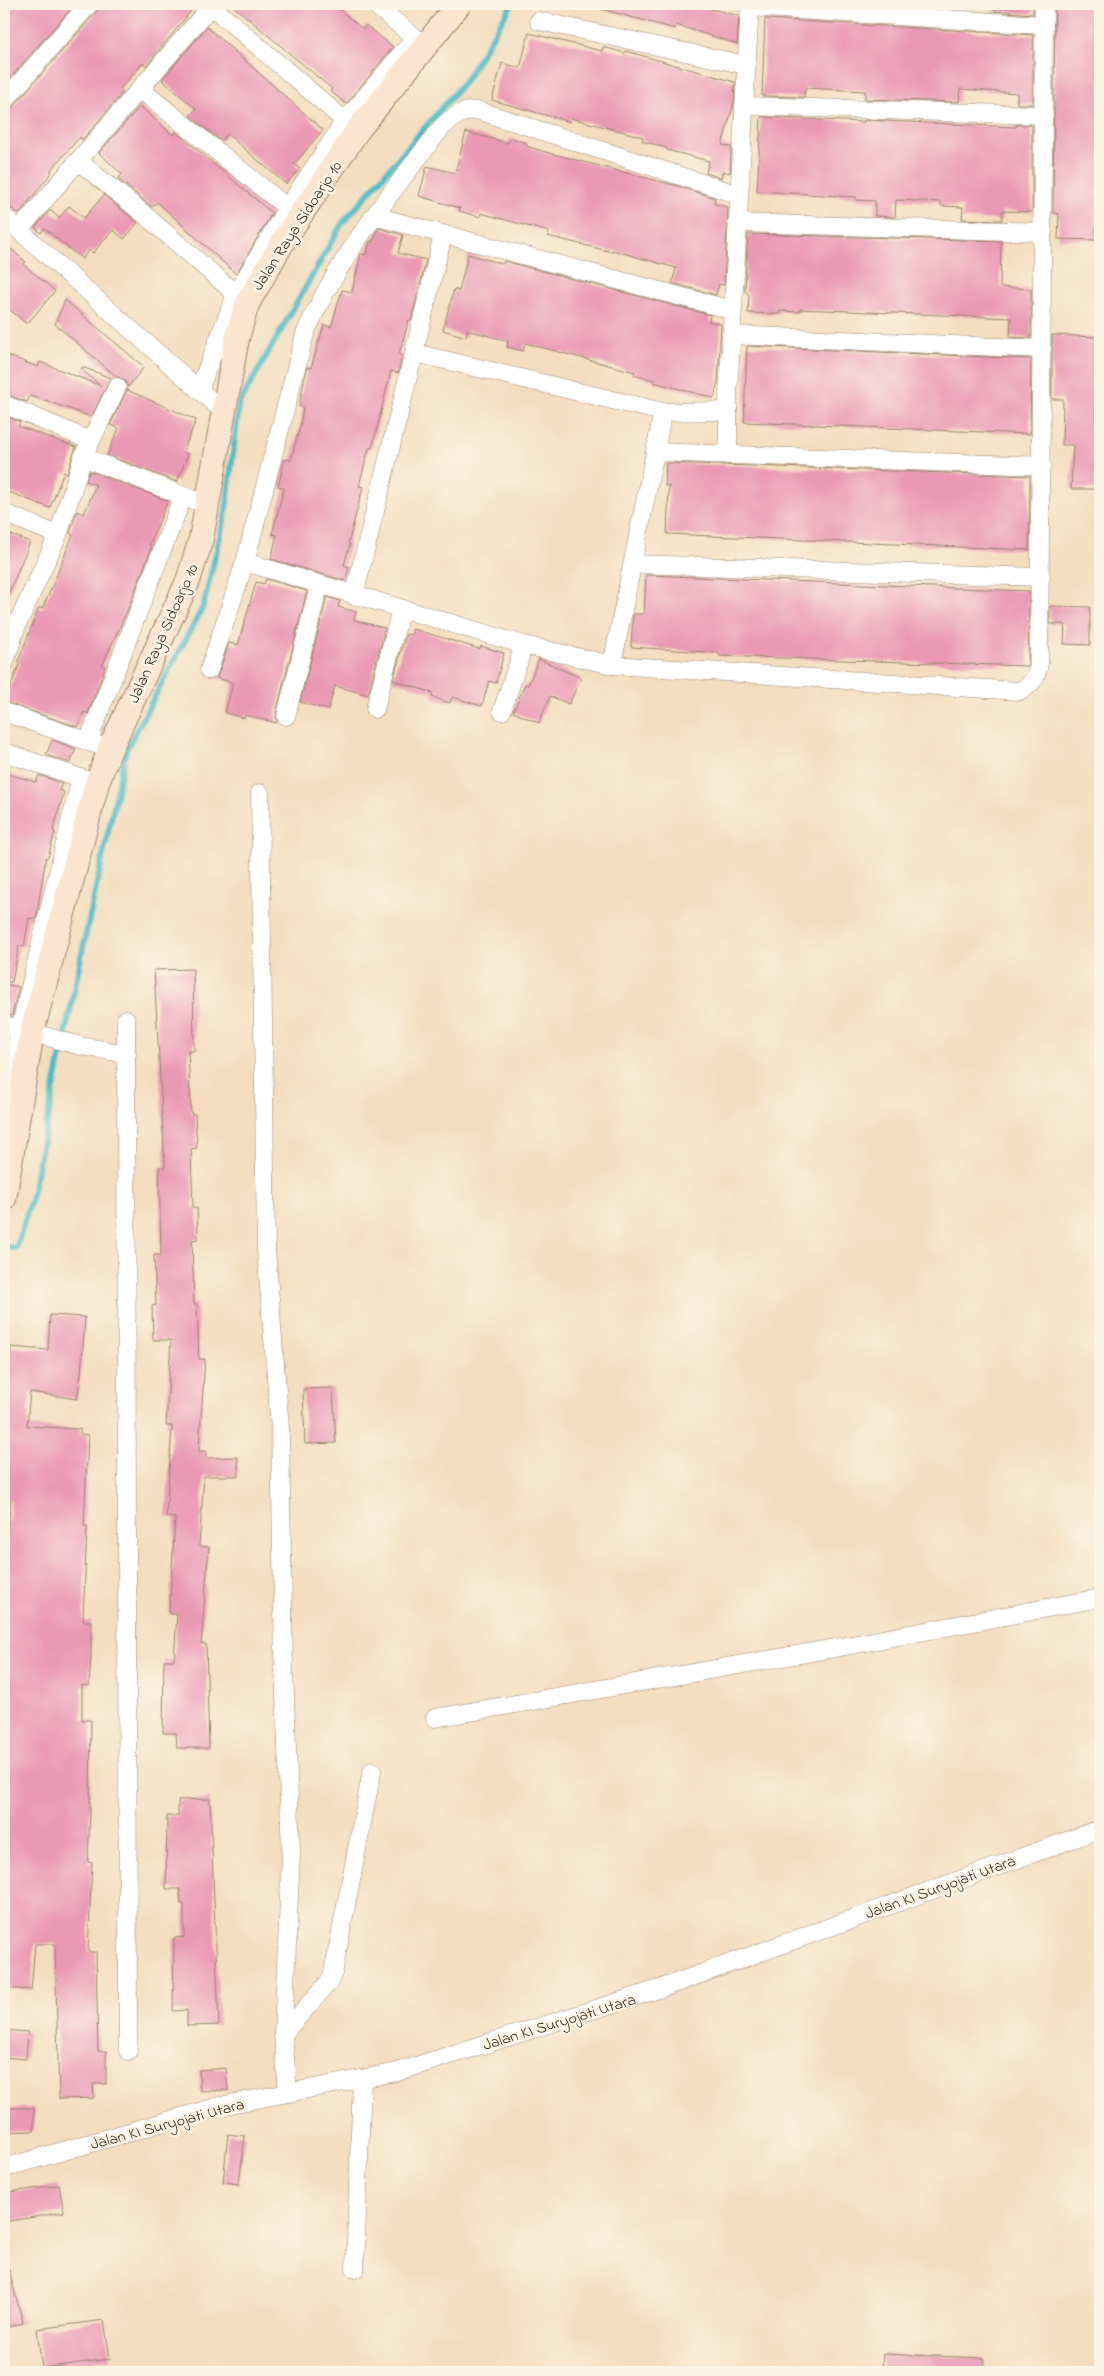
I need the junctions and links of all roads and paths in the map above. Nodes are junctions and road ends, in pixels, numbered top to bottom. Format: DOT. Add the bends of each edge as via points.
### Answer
graph roads {
  1 [pos="89,4"];
  2 [pos="374,4"];
  3 [pos="459,4"];
  4 [pos="1044,4"];
  5 [pos="210,5"];
  6 [pos="750,5"];
  7 [pos="539,22"];
  8 [pos="1044,25"];
  9 [pos="420,42"];
  10 [pos="746,65"];
  11 [pos="140,89"];
  12 [pos="4,102"];
  13 [pos="744,106"];
  14 [pos="1044,115"];
  15 [pos="345,121"];
  16 [pos="78,161"];
  17 [pos="739,195"];
  18 [pos="293,213"];
  19 [pos="374,216"];
  20 [pos="4,217"];
  21 [pos="737,223"];
  22 [pos="19,230"];
  23 [pos="1043,232"];
  24 [pos="443,235"];
  25 [pos="236,294"];
  26 [pos="732,310"];
  27 [pos="731,335"];
  28 [pos="1042,349"];
  29 [pos="415,353"];
  30 [pos="117,387"];
  31 [pos="199,390"];
  32 [pos="4,404"];
  33 [pos="728,411"];
  34 [pos="224,412"];
  35 [pos="663,412"];
  36 [pos="87,449"];
  37 [pos="655,452"];
  38 [pos="728,455"];
  39 [pos="1042,466"];
  40 [pos="183,496"];
  41 [pos="207,505"];
  42 [pos="4,513"];
  43 [pos="58,535"];
  44 [pos="245,562"];
  45 [pos="633,564"];
  46 [pos="1041,577"];
  47 [pos="319,586"];
  48 [pos="354,596"];
  49 [pos="401,609"];
  50 [pos="11,623"];
  51 [pos="524,645"];
  52 [pos="4,664"];
  53 [pos="612,665"];
  54 [pos="209,670"];
  55 [pos="375,708"];
  56 [pos="502,711"];
  57 [pos="4,712"];
  58 [pos="286,716"];
  59 [pos="88,742"];
  60 [pos="110,749"];
  61 [pos="4,752"];
  62 [pos="89,780"];
  63 [pos="260,793"];
  64 [pos="126,1019"];
  65 [pos="26,1030"];
  66 [pos="126,1054"];
  67 [pos="4,1116"];
  68 [pos="4,1199"];
  69 [pos="1100,1598"];
  70 [pos="435,1718"];
  71 [pos="372,1770"];
  72 [pos="1100,1829"];
  73 [pos="284,2034"];
  74 [pos="128,2050"];
  75 [pos="362,2079"];
  76 [pos="288,2093"];
  77 [pos="4,2168"];
  78 [pos="355,2269"];
  1 -- 12 [label="street"];
  2 -- 9 [label="street"];
  3 -- 9 [label="street, Jalan Raya Sidoarjo 10"];
  4 -- 8 [label="street"];
  5 -- 11 [label="street"];
  5 -- 15 [label="street"];
  6 -- 8 [label="street"];
  6 -- 10 [label="street"];
  7 -- 10 [label="street"];
  8 -- 14 [label="street"];
  9 -- 15 [label="street"];
  9 -- 18 [label="street, Jalan Raya Sidoarjo 10" via="361,126"];
  10 -- 13 [label="street"];
  11 -- 16 [label="street"];
  11 -- 18 [label="street"];
  13 -- 14 [label="street"];
  13 -- 17 [label="street"];
  14 -- 23 [label="street"];
  15 -- 18 [label="street"];
  16 -- 22 [label="street"];
  16 -- 25 [label="street"];
  17 -- 19 [label="street" via="472,109 462,112 442,128"];
  17 -- 21 [label="street"];
  18 -- 25 [label="street"];
  18 -- 34 [label="street, Jalan Raya Sidoarjo 10" via="247,304 237,338"];
  19 -- 24 [label="street"];
  19 -- 44 [label="street" via="345,256 305,334"];
  20 -- 22 [label="street"];
  21 -- 23 [label="street"];
  21 -- 26 [label="street"];
  22 -- 31 [label="street"];
  23 -- 28 [label="street"];
  24 -- 26 [label="street"];
  24 -- 29 [label="street"];
  25 -- 31 [label="street"];
  26 -- 27 [label="street"];
  27 -- 28 [label="street"];
  27 -- 33 [label="street"];
  28 -- 39 [label="street"];
  29 -- 35 [label="street"];
  29 -- 48 [label="street"];
  30 -- 36 [label="street"];
  31 -- 34 [label="street"];
  32 -- 36 [label="street"];
  33 -- 35 [label="street"];
  33 -- 38 [label="street"];
  34 -- 41 [label="street, Jalan Raya Sidoarjo 10"];
  35 -- 37 [label="street"];
  36 -- 40 [label="street"];
  36 -- 43 [label="street"];
  37 -- 38 [label="street"];
  37 -- 45 [label="street"];
  38 -- 39 [label="street"];
  39 -- 46 [label="street"];
  40 -- 41 [label="street"];
  40 -- 59 [label="street"];
  41 -- 60 [label="street, Jalan Raya Sidoarjo 10" via="188,581"];
  42 -- 43 [label="street"];
  43 -- 50 [label="street"];
  44 -- 47 [label="street"];
  44 -- 54 [label="street"];
  45 -- 46 [label="street"];
  45 -- 53 [label="street"];
  46 -- 53 [label="street" via="1038,671 1032,683 1019,691"];
  47 -- 48 [label="street"];
  47 -- 58 [label="street"];
  48 -- 49 [label="street"];
  49 -- 51 [label="street"];
  49 -- 55 [label="street"];
  50 -- 52 [label="street"];
  51 -- 53 [label="street"];
  51 -- 56 [label="street"];
  57 -- 59 [label="street"];
  59 -- 60 [label="street"];
  60 -- 62 [label="street, Jalan Raya Sidoarjo 10"];
  61 -- 62 [label="street"];
  62 -- 65 [label="street, Jalan Raya Sidoarjo 10"];
  63 -- 73 [label="street" via="266,1248 280,1429 291,1853"];
  64 -- 66 [label="street"];
  65 -- 66 [label="street" via="81,1046"];
  65 -- 67 [label="street"];
  65 -- 68 [label="street, Jalan Raya Sidoarjo 10"];
  66 -- 74 [label="street"];
  69 -- 70 [label="street"];
  71 -- 73 [label="street" via="329,1982"];
  72 -- 75 [label="street, Jalan KI Suryojati Utara" via="662,1988 397,2072"];
  73 -- 76 [label="street"];
  75 -- 76 [label="street, Jalan KI Suryojati Utara"];
  75 -- 78 [label="street"];
  76 -- 77 [label="street, Jalan KI Suryojati Utara" via="220,2106"];
}
